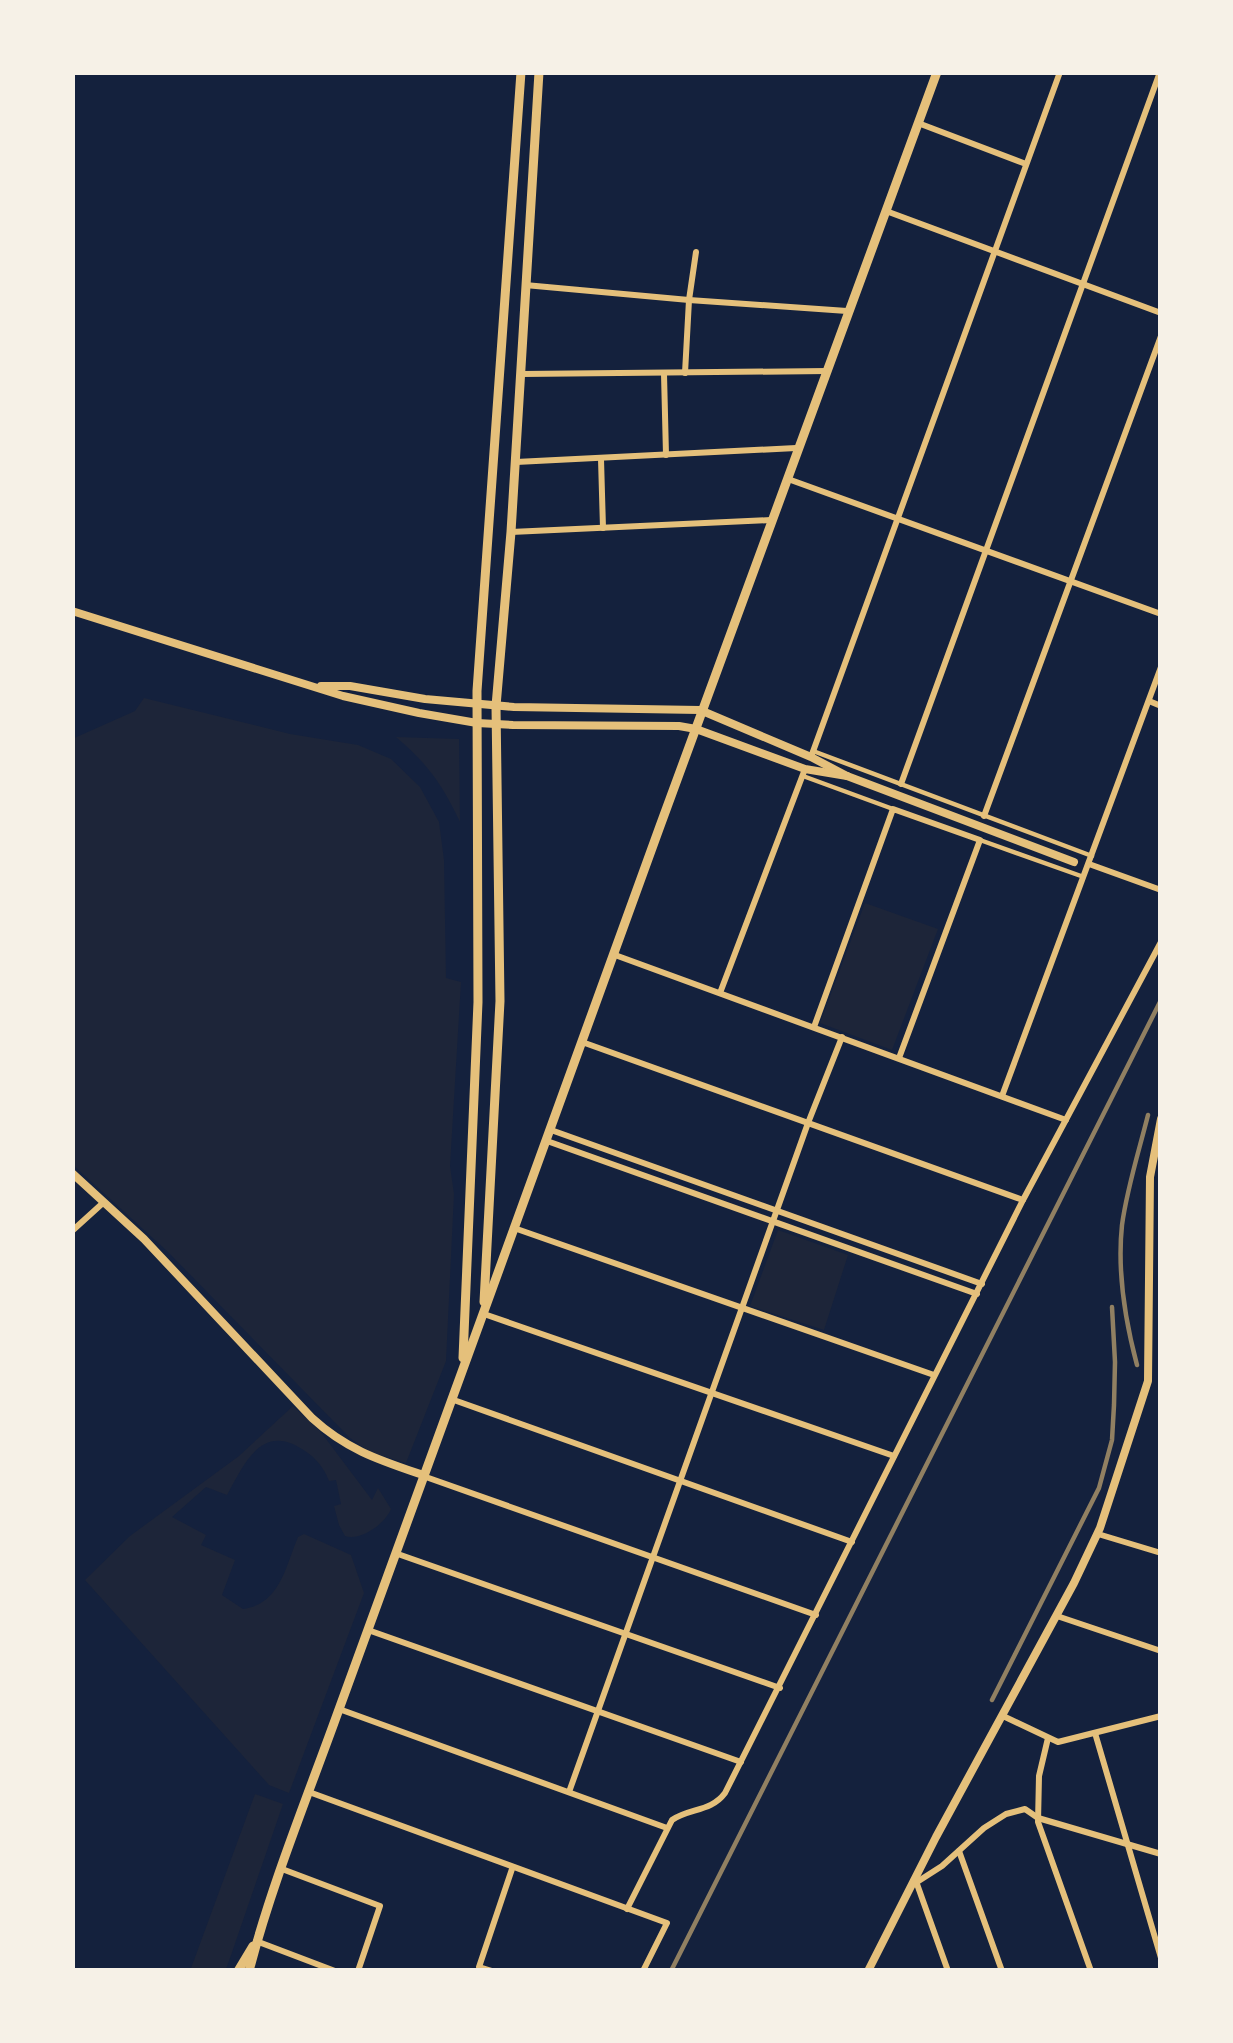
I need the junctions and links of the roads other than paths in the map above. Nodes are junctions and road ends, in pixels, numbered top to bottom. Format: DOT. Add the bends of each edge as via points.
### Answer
graph roads {
  1 [pos="520,72"];
  2 [pos="539,72"];
  3 [pos="937,72"];
  4 [pos="1046,72"];
  5 [pos="1160,72"];
  6 [pos="1059,75"];
  7 [pos="918,123"];
  8 [pos="1026,164"];
  9 [pos="886,211"];
  10 [pos="995,250"];
  11 [pos="696,252"];
  12 [pos="524,285"];
  13 [pos="1082,285"];
  14 [pos="689,300"];
  15 [pos="850,311"];
  16 [pos="1161,313"];
  17 [pos="1161,336"];
  18 [pos="828,370"];
  19 [pos="685,373"];
  20 [pos="519,374"];
  21 [pos="664,374"];
  22 [pos="800,448"];
  23 [pos="666,454"];
  24 [pos="601,458"];
  25 [pos="514,462"];
  26 [pos="788,479"];
  27 [pos="897,519"];
  28 [pos="772,520"];
  29 [pos="603,528"];
  30 [pos="511,532"];
  31 [pos="986,550"];
  32 [pos="1071,581"];
  33 [pos="72,611"];
  34 [pos="1161,614"];
  35 [pos="1161,667"];
  36 [pos="319,686"];
  37 [pos="1149,701"];
  38 [pos="477,705"];
  39 [pos="496,706"];
  40 [pos="1161,706"];
  41 [pos="700,710"];
  42 [pos="477,722"];
  43 [pos="495,724"];
  44 [pos="695,729"];
  45 [pos="812,754"];
  46 [pos="804,773"];
  47 [pos="847,776"];
  48 [pos="901,784"];
  49 [pos="893,809"];
  50 [pos="985,816"];
  51 [pos="980,840"];
  52 [pos="1091,860"];
  53 [pos="1074,862"];
  54 [pos="1084,878"];
  55 [pos="1161,890"];
  56 [pos="1161,943"];
  57 [pos="615,955"];
  58 [pos="720,993"];
  59 [pos="814,1028"];
  60 [pos="842,1037"];
  61 [pos="583,1042"];
  62 [pos="899,1058"];
  63 [pos="1002,1096"];
  64 [pos="1161,1119"];
  65 [pos="1066,1120"];
  66 [pos="808,1123"];
  67 [pos="549,1135"];
  68 [pos="72,1173"];
  69 [pos="1023,1200"];
  70 [pos="104,1202"];
  71 [pos="777,1210"];
  72 [pos="773,1222"];
  73 [pos="514,1228"];
  74 [pos="72,1231"];
  75 [pos="982,1284"];
  76 [pos="976,1294"];
  77 [pos="742,1308"];
  78 [pos="483,1314"];
  79 [pos="463,1370"];
  80 [pos="934,1375"];
  81 [pos="712,1393"];
  82 [pos="451,1399"];
  83 [pos="894,1456"];
  84 [pos="423,1475"];
  85 [pos="680,1481"];
  86 [pos="1098,1534"];
  87 [pos="852,1542"];
  88 [pos="395,1553"];
  89 [pos="1161,1553"];
  90 [pos="653,1557"];
  91 [pos="816,1615"];
  92 [pos="1057,1616"];
  93 [pos="368,1630"];
  94 [pos="626,1634"];
  95 [pos="1161,1651"];
  96 [pos="780,1688"];
  97 [pos="339,1709"];
  98 [pos="598,1711"];
  99 [pos="1004,1716"];
  100 [pos="1161,1716"];
  101 [pos="1095,1732"];
  102 [pos="1048,1738"];
  103 [pos="741,1762"];
  104 [pos="309,1792"];
  105 [pos="569,1792"];
  106 [pos="1038,1818"];
  107 [pos="667,1828"];
  108 [pos="1127,1843"];
  109 [pos="959,1851"];
  110 [pos="1161,1854"];
  111 [pos="513,1867"];
  112 [pos="282,1869"];
  113 [pos="915,1882"];
  114 [pos="627,1909"];
  115 [pos="256,1942"];
  116 [pos="1161,1958"];
  117 [pos="238,1971"];
  118 [pos="249,1971"];
  119 [pos="335,1971"];
  120 [pos="358,1971"];
  121 [pos="491,1971"];
  122 [pos="643,1971"];
  123 [pos="868,1971"];
  124 [pos="948,1971"];
  125 [pos="1002,1971"];
  126 [pos="1091,1971"];
  1 -- 38 [label="main road"];
  2 -- 12 [label="main road"];
  3 -- 7 [label="main road"];
  4 -- 6 [label="street"];
  5 -- 13 [label="street"];
  6 -- 8 [label="street"];
  7 -- 8 [label="street"];
  7 -- 9 [label="main road"];
  8 -- 10 [label="street"];
  9 -- 10 [label="street"];
  9 -- 15 [label="main road"];
  10 -- 13 [label="street"];
  10 -- 27 [label="street"];
  11 -- 14 [label="street"];
  12 -- 14 [label="street"];
  12 -- 20 [label="main road"];
  13 -- 16 [label="street"];
  13 -- 31 [label="street"];
  14 -- 15 [label="street"];
  14 -- 19 [label="street"];
  15 -- 18 [label="main road"];
  17 -- 32 [label="street"];
  18 -- 19 [label="street"];
  18 -- 22 [label="main road"];
  19 -- 21 [label="street"];
  20 -- 21 [label="street"];
  20 -- 25 [label="main road"];
  21 -- 23 [label="street"];
  22 -- 23 [label="street"];
  22 -- 26 [label="main road"];
  23 -- 24 [label="street"];
  24 -- 25 [label="street"];
  24 -- 29 [label="street"];
  25 -- 30 [label="main road"];
  26 -- 27 [label="street"];
  26 -- 28 [label="main road"];
  27 -- 31 [label="street"];
  27 -- 45 [label="street"];
  28 -- 29 [label="street"];
  28 -- 41 [label="main road"];
  29 -- 30 [label="street"];
  30 -- 39 [label="main road"];
  31 -- 32 [label="street"];
  31 -- 48 [label="street"];
  32 -- 34 [label="street"];
  32 -- 50 [label="street"];
  33 -- 36 [label="street"];
  35 -- 37 [label="street"];
  36 -- 38 [label="street"];
  36 -- 42 [label="street"];
  37 -- 40 [label="street"];
  37 -- 52 [label="street"];
  38 -- 39 [label="street"];
  38 -- 42 [label="main road"];
  39 -- 41 [label="street"];
  39 -- 43 [label="main road"];
  41 -- 44 [label="main road"];
  41 -- 45 [label="street"];
  42 -- 43 [label="street"];
  42 -- 79 [label="main road" via="478,1002"];
  43 -- 44 [label="street"];
  43 -- 78 [label="main road" via="500,1001"];
  44 -- 46 [label="street"];
  44 -- 57 [label="main road"];
  45 -- 47 [label="street"];
  45 -- 48 [label="street"];
  46 -- 47 [label="street"];
  46 -- 49 [label="street"];
  46 -- 58 [label="street"];
  47 -- 53 [label="street"];
  48 -- 50 [label="street"];
  49 -- 51 [label="street"];
  49 -- 59 [label="street"];
  50 -- 52 [label="street"];
  51 -- 54 [label="street"];
  51 -- 62 [label="street"];
  52 -- 54 [label="street"];
  52 -- 55 [label="street"];
  54 -- 63 [label="street"];
  56 -- 65 [label="street"];
  57 -- 58 [label="street"];
  57 -- 61 [label="main road"];
  58 -- 59 [label="street"];
  59 -- 60 [label="street"];
  60 -- 62 [label="street"];
  60 -- 66 [label="street"];
  61 -- 66 [label="street"];
  61 -- 67 [label="main road"];
  62 -- 63 [label="street"];
  63 -- 65 [label="street"];
  64 -- 86 [label="street" via="1149,1187 1148,1381"];
  65 -- 69 [label="street"];
  66 -- 69 [label="street"];
  66 -- 71 [label="street"];
  67 -- 71 [label="street"];
  67 -- 72 [label="street"];
  67 -- 73 [label="main road"];
  68 -- 70 [label="street"];
  69 -- 75 [label="street"];
  70 -- 74 [label="street"];
  70 -- 84 [label="street" via="334,1438"];
  71 -- 72 [label="street"];
  71 -- 75 [label="street"];
  72 -- 76 [label="street"];
  72 -- 77 [label="street"];
  73 -- 77 [label="street"];
  73 -- 78 [label="main road"];
  75 -- 76 [label="street"];
  76 -- 80 [label="street"];
  77 -- 80 [label="street"];
  77 -- 81 [label="street"];
  78 -- 79 [label="main road"];
  78 -- 81 [label="street"];
  79 -- 82 [label="main road"];
  80 -- 83 [label="street"];
  81 -- 83 [label="street"];
  81 -- 85 [label="street"];
  82 -- 84 [label="main road"];
  82 -- 85 [label="street"];
  83 -- 87 [label="street"];
  84 -- 88 [label="main road"];
  84 -- 90 [label="street"];
  85 -- 87 [label="street"];
  85 -- 90 [label="street"];
  86 -- 89 [label="street"];
  86 -- 92 [label="street"];
  87 -- 91 [label="street"];
  88 -- 93 [label="main road"];
  88 -- 94 [label="street"];
  90 -- 91 [label="street"];
  90 -- 94 [label="street"];
  91 -- 96 [label="street"];
  92 -- 95 [label="street"];
  92 -- 99 [label="street"];
  93 -- 97 [label="main road"];
  93 -- 98 [label="street"];
  94 -- 96 [label="street"];
  94 -- 98 [label="street"];
  96 -- 103 [label="street"];
  97 -- 104 [label="main road"];
  97 -- 105 [label="street"];
  98 -- 103 [label="street"];
  98 -- 105 [label="street"];
  99 -- 102 [label="street"];
  99 -- 113 [label="street"];
  100 -- 101 [label="street"];
  101 -- 102 [label="street"];
  101 -- 108 [label="street"];
  102 -- 106 [label="street"];
  103 -- 107 [label="street" via="720,1800"];
  104 -- 111 [label="street"];
  104 -- 112 [label="main road"];
  105 -- 107 [label="street"];
  106 -- 108 [label="street"];
  106 -- 109 [label="street" via="1026,1809 1009,1812"];
  106 -- 126 [label="street"];
  107 -- 114 [label="street"];
  108 -- 110 [label="street"];
  108 -- 116 [label="street"];
  109 -- 113 [label="street"];
  109 -- 125 [label="street"];
  111 -- 114 [label="street"];
  111 -- 121 [label="street" via="479,1967"];
  112 -- 115 [label="main road"];
  112 -- 120 [label="street" via="380,1906"];
  113 -- 123 [label="street"];
  113 -- 124 [label="street"];
  114 -- 122 [label="street" via="667,1923"];
  115 -- 117 [label="main road"];
  115 -- 118 [label="main road"];
  115 -- 119 [label="street"];
}
